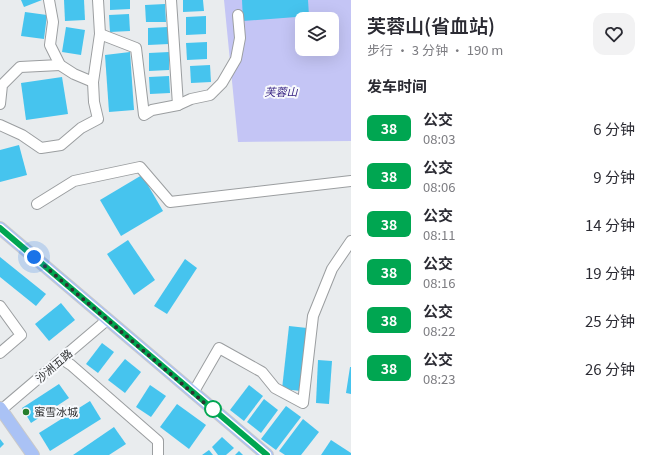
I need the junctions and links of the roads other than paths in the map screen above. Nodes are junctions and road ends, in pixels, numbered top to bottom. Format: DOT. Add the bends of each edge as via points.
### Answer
graph roads {
  1 [pos="49,0"];
  2 [pos="98,0"];
  3 [pos="171,0"];
  4 [pos="238,15"];
  5 [pos="100,34"];
  6 [pos="60,65"];
  7 [pos="93,82"];
  8 [pos="0,104"];
  9 [pos="178,105"];
  10 [pos="0,125"];
  11 [pos="351,181"];
  12 [pos="37,204"];
  13 [pos="0,228"];
  14 [pos="351,241"];
  15 [pos="0,306"];
  16 [pos="107,320"];
  17 [pos="0,353"];
  18 [pos="62,359"];
  19 [pos="193,393"];
  20 [pos="1,410"];
  21 [pos="33,455"];
  22 [pos="158,455"];
  23 [pos="267,455"];
  1 -- 6 [label="street" via="53,22 50,45"];
  2 -- 5 [label="street"];
  3 -- 9 [label="street"];
  4 -- 9 [label="street" via="240,38 236,59 222,83 210,95"];
  5 -- 7 [label="street"];
  5 -- 9 [label="street" via="136,48 144,115 152,110"];
  6 -- 7 [label="street"];
  6 -- 8 [label="street" via="20,67 2,85"];
  7 -- 10 [label="street" via="98,118 61,145 41,148 22,135"];
  11 -- 12 [label="street" via="170,202 140,167 74,181"];
  13 -- 16 [label="main road"];
  14 -- 19 [label="street" via="332,269 312,316 303,403 275,388 262,372 219,348"];
  15 -- 17 [label="street" via="21,335"];
  16 -- 18 [label="street, 沙洲五路"];
  16 -- 19 [label="main road"];
  18 -- 20 [label="street, 沙洲五路"];
  18 -- 22 [label="street" via="158,441"];
  19 -- 23 [label="main road"];
  20 -- 21 [label="main road"];
}
